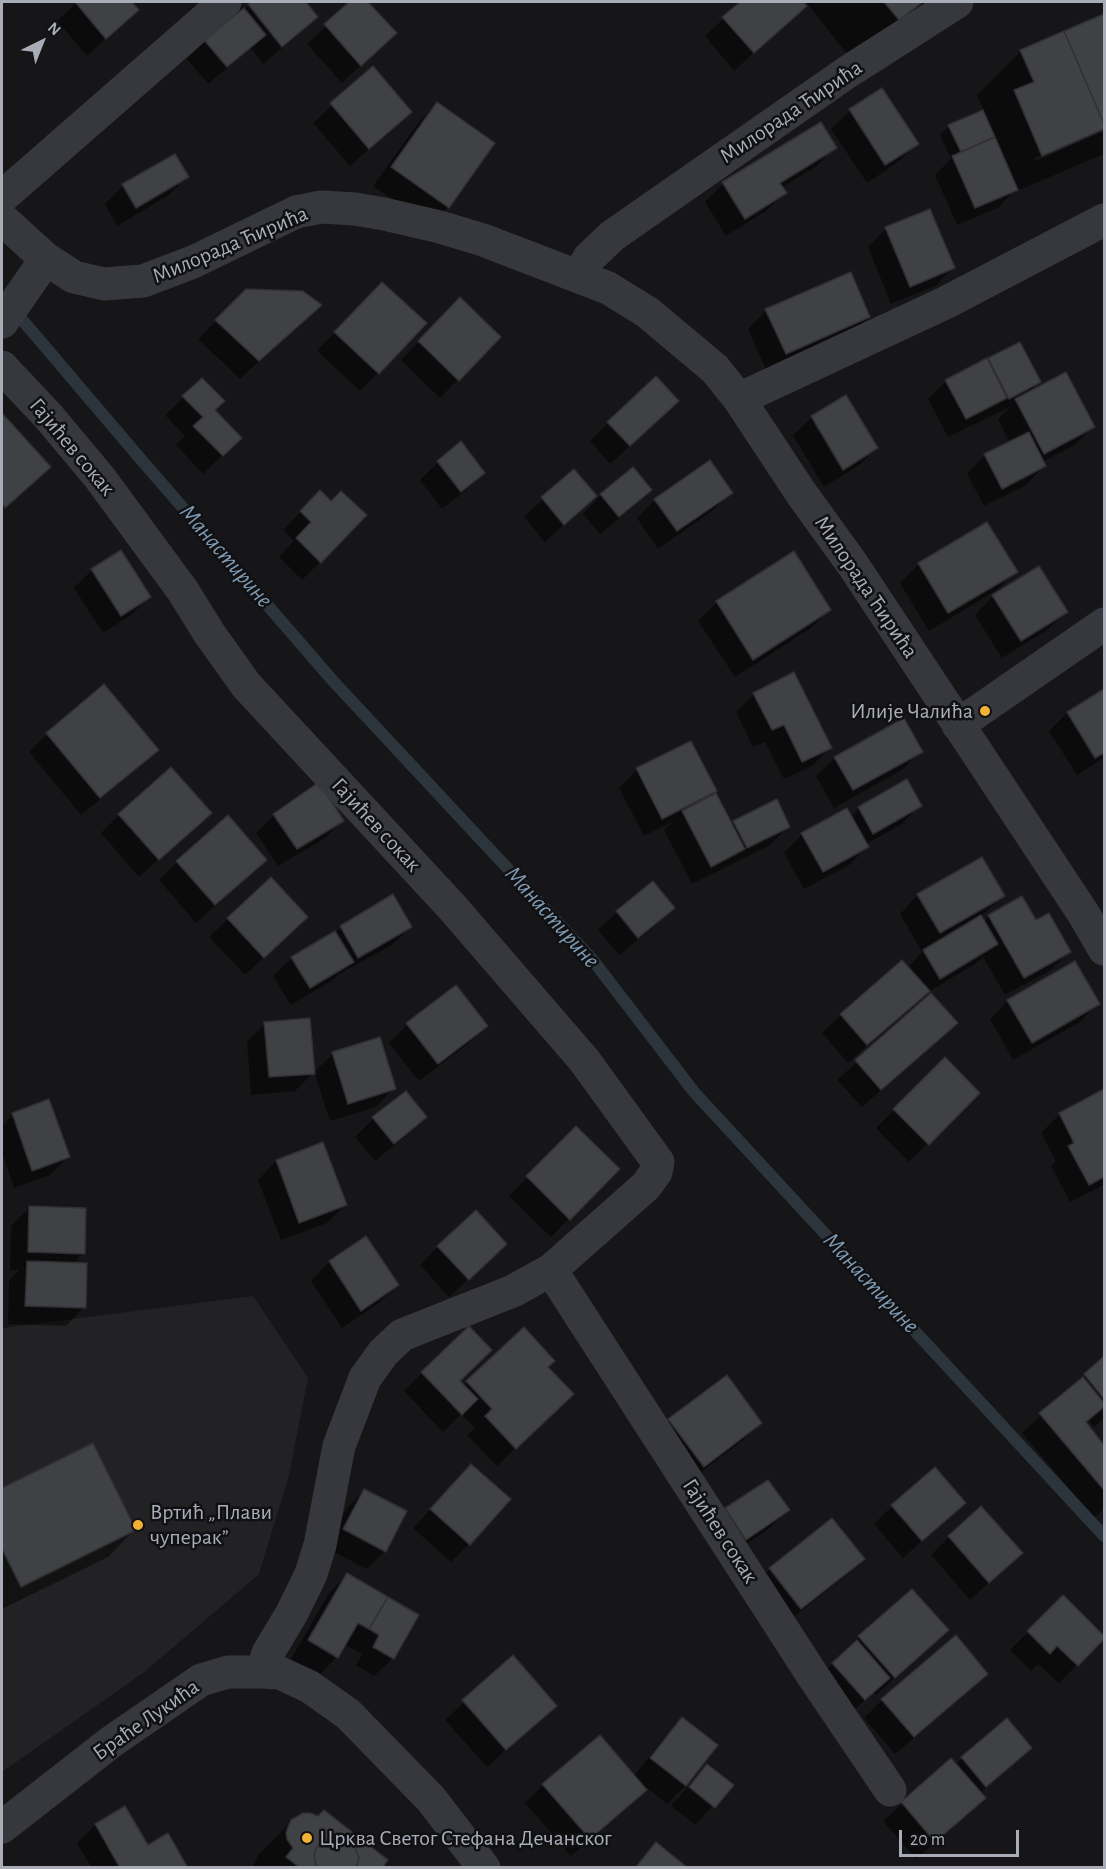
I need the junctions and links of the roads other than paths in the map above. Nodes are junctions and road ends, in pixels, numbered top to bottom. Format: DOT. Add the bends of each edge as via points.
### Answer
graph roads {
  1 [pos="225,2"];
  2 [pos="957,2"];
  3 [pos="2,196"];
  4 [pos="2,219"];
  5 [pos="1104,220"];
  6 [pos="46,259"];
  7 [pos="578,276"];
  8 [pos="2,322"];
  9 [pos="2,367"];
  10 [pos="739,399"];
  11 [pos="1104,624"];
  12 [pos="958,725"];
  13 [pos="1104,949"];
  14 [pos="551,1270"];
  15 [pos="262,1672"];
  16 [pos="890,1790"];
  17 [pos="2,1827"];
  18 [pos="484,1868"];
  1 -- 3 [label="street"];
  2 -- 7 [label="street, Милорада Ћирића" via="846,73 612,236"];
  4 -- 6 [label="street, Милорада Ћирића"];
  5 -- 10 [label="street" via="945,303"];
  6 -- 7 [label="street, Милорада Ћирића" via="74,277 104,284 143,281 193,262 296,212 321,207 355,209 440,227"];
  6 -- 8 [label="street"];
  7 -- 10 [label="street, Милорада Ћирића" via="608,288 647,312 715,369"];
  9 -- 14 [label="street, Гајићев сокак" via="100,478 246,685 452,907 584,1060 652,1152 658,1162 656,1173 646,1186"];
  10 -- 12 [label="street, Милорада Ћирића"];
  11 -- 12 [label="street"];
  12 -- 13 [label="street, Милорада Ћирића"];
  14 -- 15 [label="street, Гајићев сокак" via="513,1291 402,1335 365,1378 339,1446 311,1574 268,1653"];
  14 -- 16 [label="street, Гајићев сокак"];
  15 -- 17 [label="street, Браће Лукића" via="228,1672 201,1680 111,1742"];
  15 -- 18 [label="street, Браће Лукића" via="280,1673 310,1687 348,1714 431,1798"];
}
